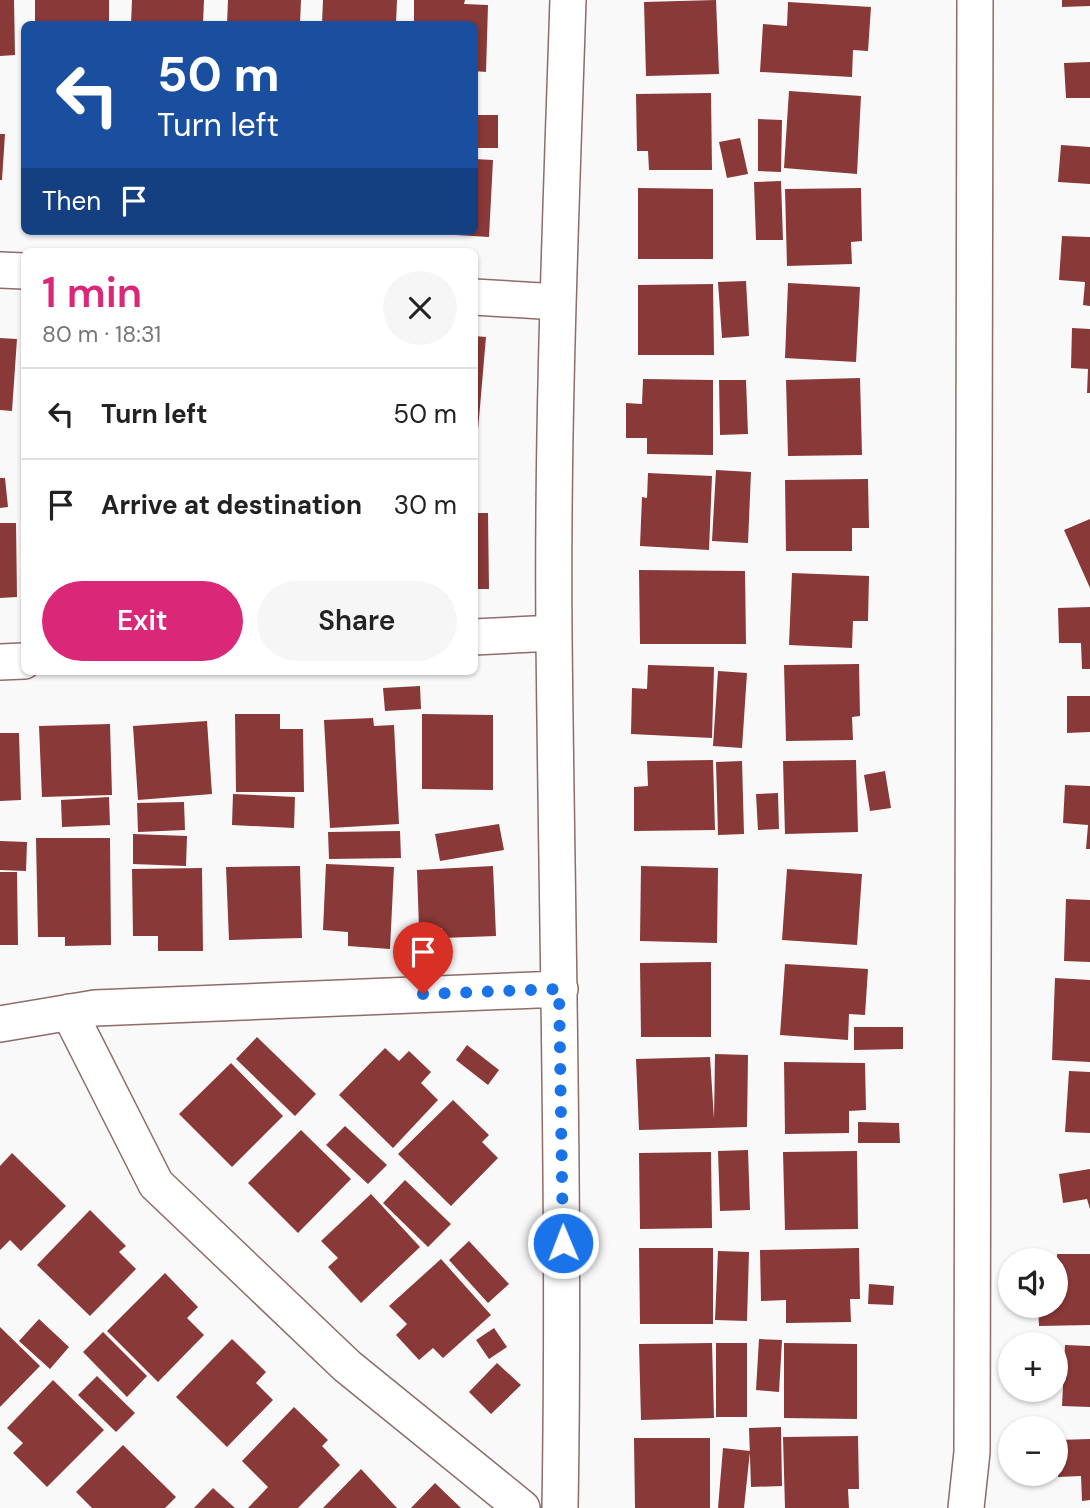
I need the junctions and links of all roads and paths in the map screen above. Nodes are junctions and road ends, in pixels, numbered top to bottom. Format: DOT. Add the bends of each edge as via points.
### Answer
graph roads {
  1 [pos="568,0"];
  2 [pos="975,0"];
  3 [pos="0,270"];
  4 [pos="21,271"];
  5 [pos="478,297"];
  6 [pos="558,302"];
  7 [pos="554,633"];
  8 [pos="478,637"];
  9 [pos="21,661"];
  10 [pos="0,663"];
  11 [pos="559,989"];
  12 [pos="69,1012"];
  13 [pos="0,1024"];
  14 [pos="522,1508"];
  15 [pos="560,1508"];
  16 [pos="966,1508"];
  1 -- 6 [label="street"];
  2 -- 16 [label="street" via="972,1451"];
  3 -- 4 [label="street"];
  5 -- 6 [label="street"];
  6 -- 7 [label="street"];
  7 -- 8 [label="street"];
  7 -- 11 [label="street"];
  9 -- 10 [label="street"];
  11 -- 12 [label="street"];
  11 -- 15 [label="street" via="564,1269"];
  12 -- 13 [label="street"];
  12 -- 14 [label="street" via="156,1184 347,1366"];
}
